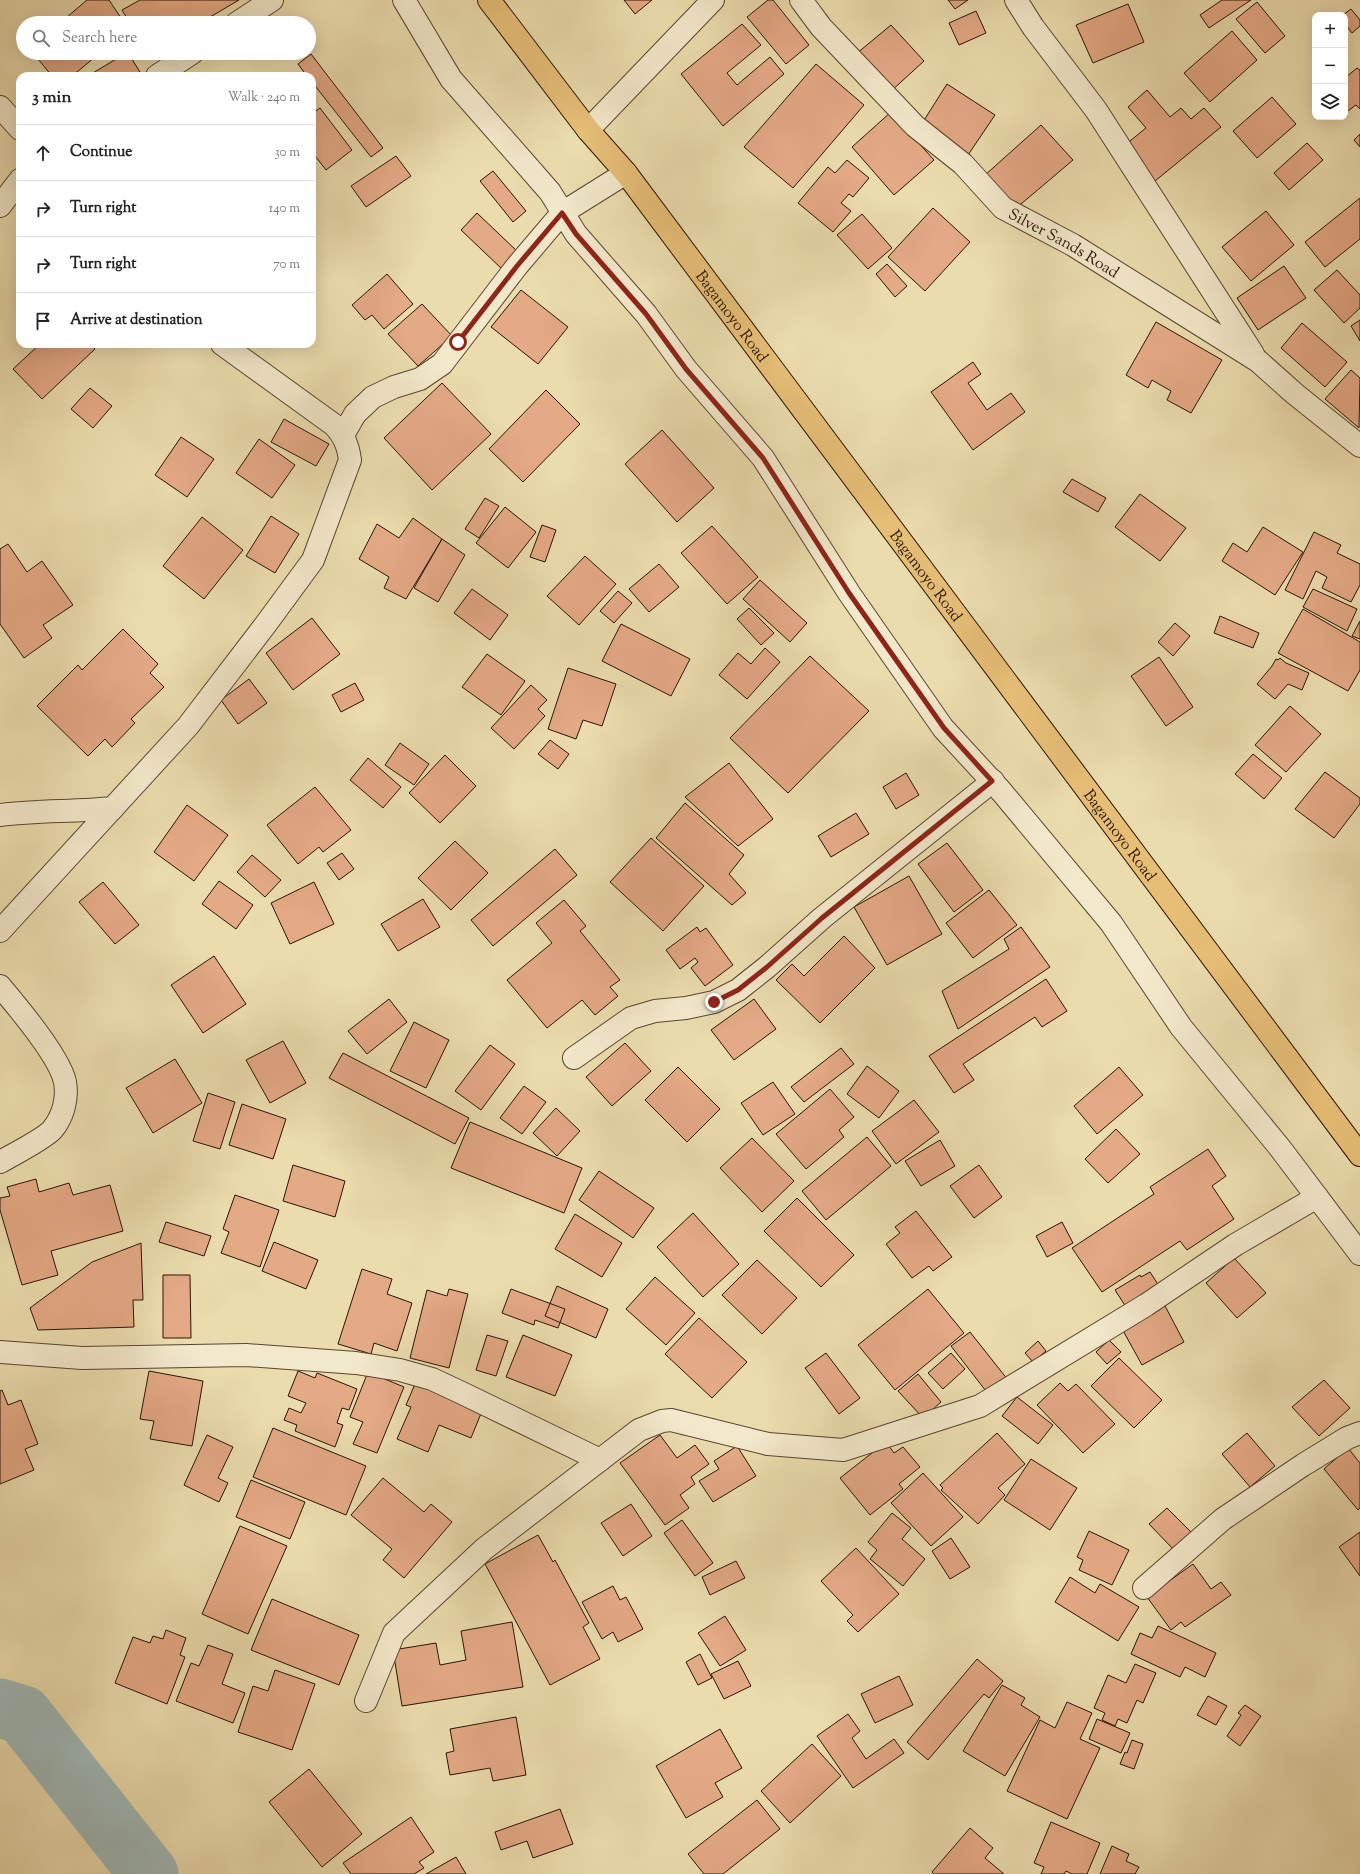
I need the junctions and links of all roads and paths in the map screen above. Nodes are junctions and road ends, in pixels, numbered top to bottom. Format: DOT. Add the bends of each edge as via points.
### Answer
graph roads {
  1 [pos="272,0"];
  2 [pos="404,0"];
  3 [pos="489,0"];
  4 [pos="712,0"];
  5 [pos="801,0"];
  6 [pos="1016,0"];
  7 [pos="248,16"];
  8 [pos="181,60"];
  9 [pos="163,72"];
  10 [pos="0,107"];
  11 [pos="16,125"];
  12 [pos="588,130"];
  13 [pos="626,173"];
  14 [pos="16,185"];
  15 [pos="0,206"];
  16 [pos="562,213"];
  17 [pos="228,348"];
  18 [pos="1258,361"];
  19 [pos="343,435"];
  20 [pos="1360,446"];
  21 [pos="992,781"];
  22 [pos="112,808"];
  23 [pos="0,815"];
  24 [pos="0,931"];
  25 [pos="0,986"];
  26 [pos="574,1058"];
  27 [pos="1360,1155"];
  28 [pos="0,1162"];
  29 [pos="1317,1197"];
  30 [pos="1360,1254"];
  31 [pos="0,1352"];
  32 [pos="1360,1433"];
  33 [pos="600,1460"];
  34 [pos="1144,1588"];
  35 [pos="366,1701"];
  1 -- 7 [label="street"];
  2 -- 16 [label="street" via="451,79 550,192"];
  3 -- 12 [label="highway, Bagamoyo Road"];
  4 -- 12 [label="street"];
  5 -- 18 [label="street, Silver Sands Road" via="821,27 915,126 963,164 1003,208 1073,245"];
  6 -- 18 [label="street" via="1033,27 1096,110"];
  8 -- 9 [label="street"];
  10 -- 11 [label="street"];
  12 -- 13 [label="highway, Bagamoyo Road"];
  13 -- 16 [label="street"];
  13 -- 27 [label="highway, Bagamoyo Road"];
  14 -- 15 [label="street"];
  16 -- 19 [label="street" via="517,266 442,364 420,379 372,397 355,414"];
  16 -- 21 [label="street" via="576,234 646,314 686,369 763,458 849,593 944,728"];
  17 -- 19 [label="street" via="334,425"];
  18 -- 20 [label="street, Silver Sands Road"];
  19 -- 22 [label="street" via="350,460 313,560 188,726"];
  21 -- 26 [label="street" via="822,918 738,990 714,1002 655,1011 631,1018"];
  21 -- 29 [label="street" via="1110,923 1181,1027"];
  22 -- 23 [label="street"];
  22 -- 24 [label="street"];
  25 -- 28 [label="street" via="59,1065 65,1082 66,1100 61,1117 51,1131"];
  29 -- 30 [label="street"];
  29 -- 33 [label="street" via="1235,1245 1146,1305 980,1406 843,1450 768,1444 671,1420 662,1421 639,1430"];
  31 -- 33 [label="street" via="82,1358 246,1355 356,1363 400,1370 450,1387"];
  32 -- 34 [label="street" via="1309,1461 1223,1519"];
  33 -- 35 [label="street" via="484,1549 394,1633"];
}
